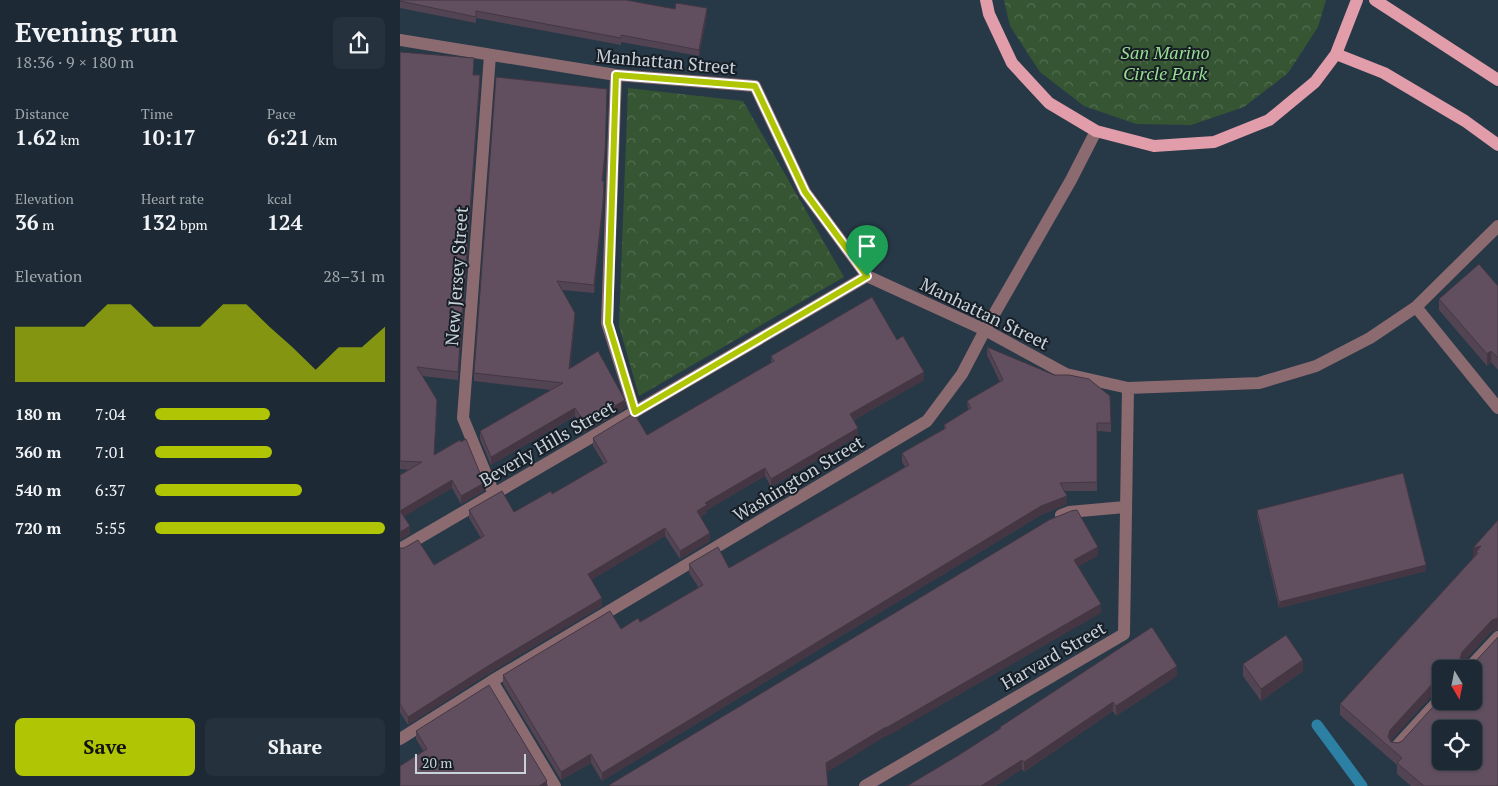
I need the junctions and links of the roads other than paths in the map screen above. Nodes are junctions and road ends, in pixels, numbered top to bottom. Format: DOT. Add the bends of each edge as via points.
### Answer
graph roads {
  1 [pos="986,0"];
  2 [pos="1357,0"];
  3 [pos="1374,0"];
  4 [pos="400,40"];
  5 [pos="1336,54"];
  6 [pos="490,55"];
  7 [pos="616,75"];
  8 [pos="1498,80"];
  9 [pos="1096,131"];
  10 [pos="1498,145"];
  11 [pos="1498,226"];
  12 [pos="867,276"];
  13 [pos="1416,308"];
  14 [pos="985,330"];
  15 [pos="1128,388"];
  16 [pos="1498,408"];
  17 [pos="635,412"];
  18 [pos="494,494"];
  19 [pos="1125,507"];
  20 [pos="1053,519"];
  21 [pos="400,549"];
  22 [pos="1498,637"];
  23 [pos="1476,660"];
  24 [pos="492,681"];
  25 [pos="1432,708"];
  26 [pos="400,739"];
  27 [pos="1396,747"];
  28 [pos="555,786"];
  29 [pos="866,786"];
  1 -- 9 [label="main road" via="988,14 1012,63 1049,103"];
  2 -- 5 [label="main road"];
  3 -- 8 [label="main road"];
  4 -- 6 [label="street, Manhattan Street"];
  5 -- 9 [label="main road" via="1315,82 1269,120 1214,142 1154,146"];
  5 -- 10 [label="main road" via="1384,73 1465,121"];
  6 -- 7 [label="street, Manhattan Street"];
  6 -- 18 [label="street, New Jersey Street" via="463,418"];
  7 -- 12 [label="street, Manhattan Street" via="755,86 805,192"];
  7 -- 17 [label="street" via="608,323"];
  9 -- 14 [label="street, Washington Street"];
  11 -- 13 [label="street, Manhattan Street"];
  12 -- 14 [label="street, Manhattan Street"];
  12 -- 17 [label="street, Beverly Hills Street"];
  13 -- 15 [label="street, Manhattan Street" via="1370,338 1316,366 1259,383"];
  13 -- 16 [label="street"];
  14 -- 15 [label="street, Manhattan Street" via="1066,374"];
  14 -- 24 [label="street, Washington Street" via="962,374 928,421"];
  15 -- 19 [label="street, Harvard Street"];
  17 -- 18 [label="street, Beverly Hills Street"];
  18 -- 21 [label="street, Beverly Hills Street"];
  19 -- 20 [label="street" via="1069,512"];
  19 -- 29 [label="street, Harvard Street" via="1124,634"];
  22 -- 23 [label="street"];
  24 -- 26 [label="street, Washington Street"];
  24 -- 28 [label="street"];
  25 -- 27 [label="street"];
}
